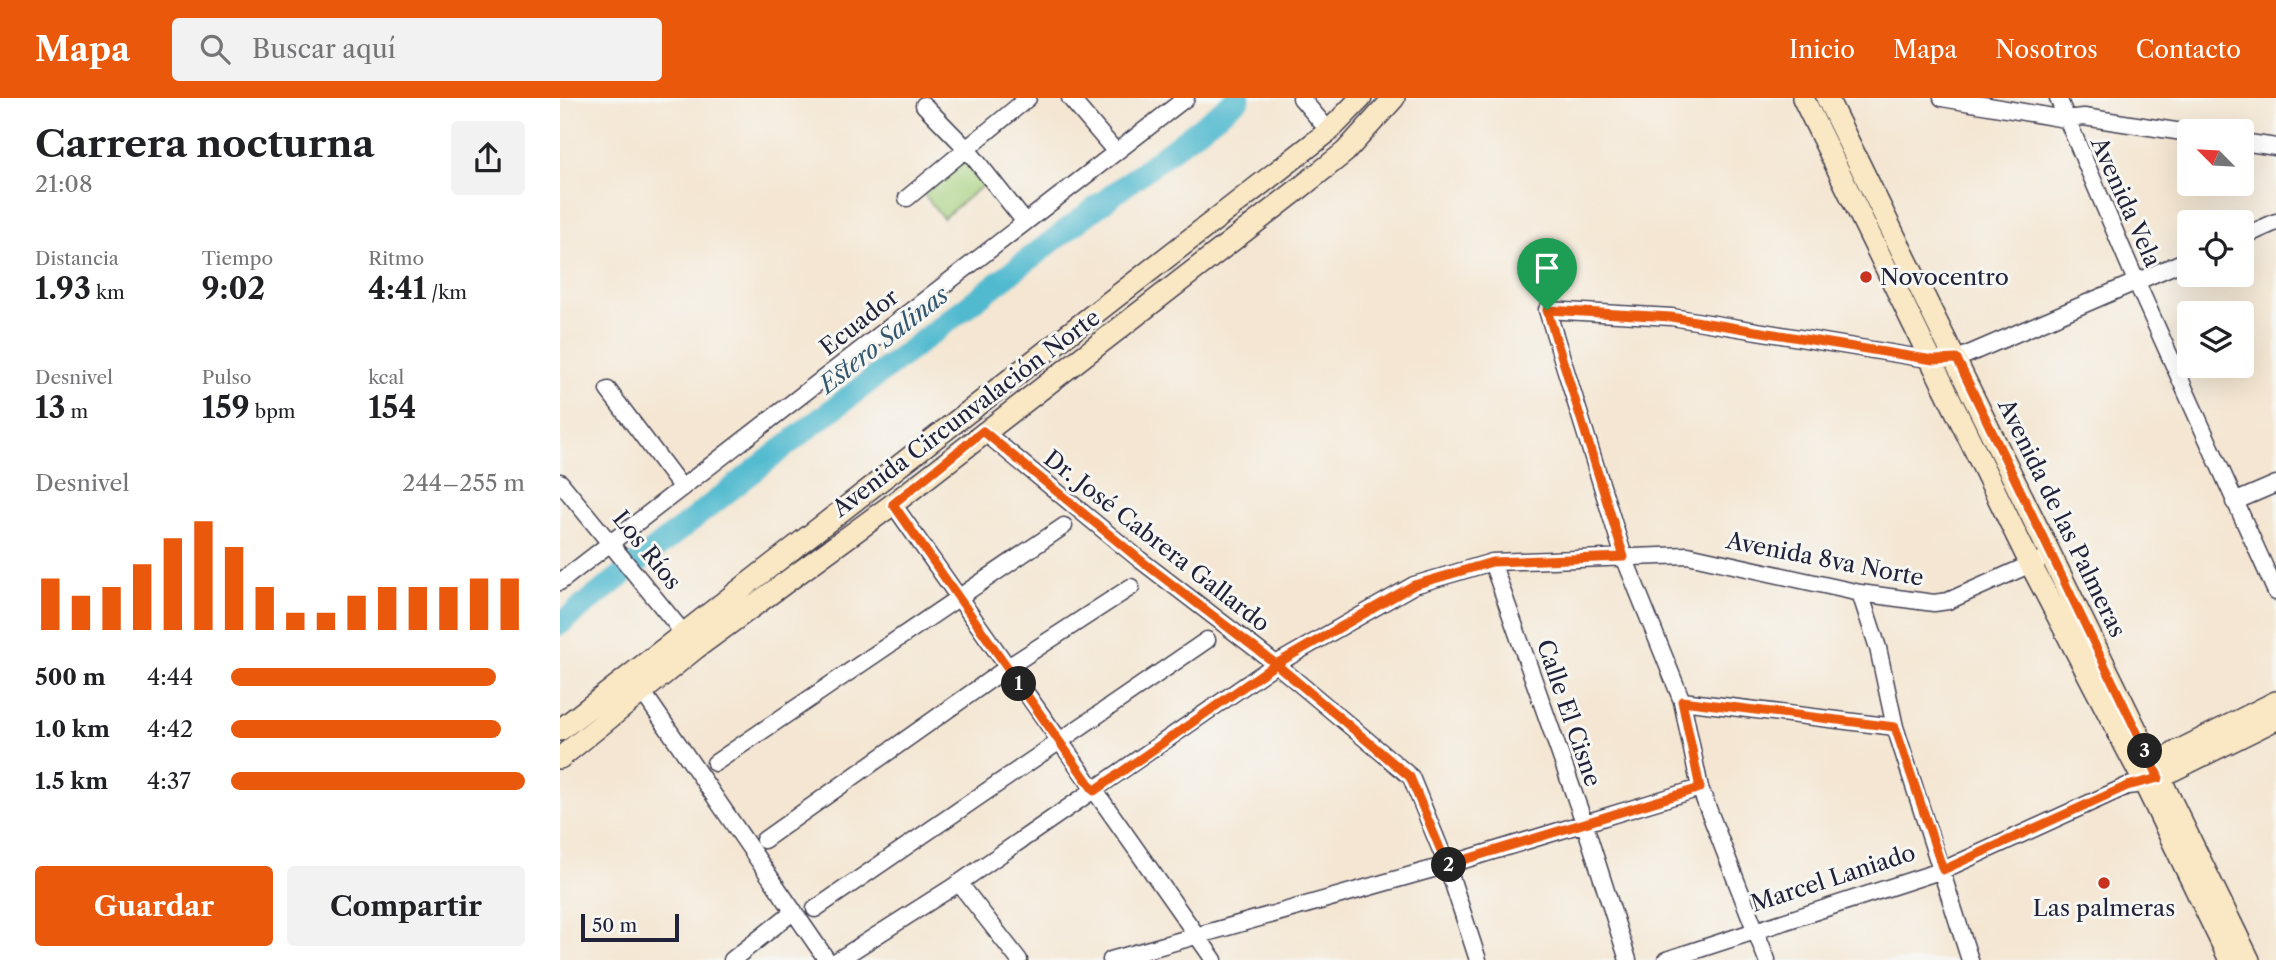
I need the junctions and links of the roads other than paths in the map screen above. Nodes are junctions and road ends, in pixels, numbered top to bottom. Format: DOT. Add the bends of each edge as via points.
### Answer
graph roads {
  1 [pos="1028,98"];
  2 [pos="1070,98"];
  3 [pos="1186,98"];
  4 [pos="1301,98"];
  5 [pos="1361,98"];
  6 [pos="1394,98"];
  7 [pos="1803,98"];
  8 [pos="1827,98"];
  9 [pos="1942,98"];
  10 [pos="2058,98"];
  11 [pos="924,105"];
  12 [pos="2065,119"];
  13 [pos="1329,131"];
  14 [pos="2177,131"];
  15 [pos="2254,144"];
  16 [pos="2276,147"];
  17 [pos="967,149"];
  18 [pos="1116,152"];
  19 [pos="907,198"];
  20 [pos="1025,222"];
  21 [pos="2276,222"];
  22 [pos="2254,232"];
  23 [pos="2177,264"];
  24 [pos="2136,281"];
  25 [pos="1957,359"];
  26 [pos="1933,360"];
  27 [pos="996,388"];
  28 [pos="608,390"];
  29 [pos="1011,410"];
  30 [pos="983,431"];
  31 [pos="560,482"];
  32 [pos="2276,484"];
  33 [pos="682,488"];
  34 [pos="2234,502"];
  35 [pos="893,504"];
  36 [pos="1064,526"];
  37 [pos="614,545"];
  38 [pos="2050,556"];
  39 [pos="1624,557"];
  40 [pos="1492,562"];
  41 [pos="2030,564"];
  42 [pos="560,582"];
  43 [pos="1131,587"];
  44 [pos="2276,592"];
  45 [pos="1860,593"];
  46 [pos="959,597"];
  47 [pos="1207,640"];
  48 [pos="690,641"];
  49 [pos="1276,664"];
  50 [pos="1008,667"];
  51 [pos="642,691"];
  52 [pos="1682,701"];
  53 [pos="2276,702"];
  54 [pos="2276,719"];
  55 [pos="1895,727"];
  56 [pos="560,730"];
  57 [pos="1059,741"];
  58 [pos="560,758"];
  59 [pos="715,763"];
  60 [pos="2145,778"];
  61 [pos="1700,788"];
  62 [pos="1094,791"];
  63 [pos="1585,825"];
  64 [pos="764,840"];
  65 [pos="1447,865"];
  66 [pos="1943,870"];
  67 [pos="959,883"];
  68 [pos="815,909"];
  69 [pos="794,911"];
  70 [pos="1756,930"];
  71 [pos="1195,935"];
  72 [pos="732,960"];
  73 [pos="827,960"];
  74 [pos="838,960"];
  75 [pos="1019,960"];
  76 [pos="1111,960"];
  77 [pos="1214,960"];
  78 [pos="1478,960"];
  79 [pos="1628,960"];
  80 [pos="1666,960"];
  81 [pos="1767,960"];
  82 [pos="1970,960"];
  83 [pos="2230,960"];
  84 [pos="2249,960"];
  1 -- 17 [label="street"];
  2 -- 18 [label="street"];
  3 -- 18 [label="street, Ecuador"];
  4 -- 13 [label="street"];
  5 -- 13 [label="main road, Avenida Circunvalación Norte"];
  6 -- 29 [label="main road, Avenida Circunvalación Norte" via="1345,152"];
  7 -- 26 [label="main road, Avenida de las Palmeras"];
  8 -- 25 [label="main road, Avenida de las Palmeras"];
  9 -- 12 [label="street"];
  10 -- 12 [label="street, Avenida Vela"];
  11 -- 17 [label="street"];
  12 -- 14 [label="street" via="2084,117"];
  12 -- 24 [label="street, Avenida Vela"];
  13 -- 27 [label="main road, Avenida Circunvalación Norte"];
  15 -- 16 [label="street"];
  17 -- 19 [label="street"];
  17 -- 20 [label="street"];
  18 -- 20 [label="street, Ecuador"];
  20 -- 33 [label="street, Ecuador"];
  21 -- 22 [label="street"];
  23 -- 24 [label="street"];
  24 -- 25 [label="street"];
  24 -- 34 [label="street, Avenida Vela"];
  25 -- 26 [label="street"];
  25 -- 38 [label="main road, Avenida de las Palmeras"];
  26 -- 39 [label="street" via="1671,317 1547,310"];
  26 -- 41 [label="main road, Avenida de las Palmeras"];
  27 -- 29 [label="main road"];
  27 -- 48 [label="main road, Avenida Circunvalación Norte"];
  28 -- 33 [label="street"];
  29 -- 30 [label="main road, Avenida Circunvalación Norte"];
  30 -- 35 [label="main road, Avenida Circunvalación Norte"];
  30 -- 49 [label="street, Dr. José Cabrera Gallardo"];
  31 -- 37 [label="street, Los Ríos"];
  32 -- 34 [label="street"];
  33 -- 37 [label="street, Ecuador"];
  34 -- 44 [label="street, Avenida Vela"];
  35 -- 46 [label="street"];
  35 -- 48 [label="main road, Avenida Circunvalación Norte"];
  36 -- 46 [label="street"];
  37 -- 42 [label="street, Ecuador"];
  37 -- 48 [label="street, Los Ríos"];
  38 -- 41 [label="street, Avenida 8va Norte"];
  38 -- 60 [label="main road, Avenida de las Palmeras"];
  39 -- 40 [label="street, Avenida 8va Norte"];
  39 -- 45 [label="street, Avenida 8va Norte" via="1688,555"];
  39 -- 52 [label="street"];
  40 -- 49 [label="street, Avenida 8va Norte" via="1414,585"];
  40 -- 63 [label="street, Calle El Cisne"];
  41 -- 45 [label="street, Avenida 8va Norte" via="1948,601"];
  41 -- 60 [label="main road, Avenida de las Palmeras"];
  43 -- 50 [label="street"];
  45 -- 55 [label="street" via="1878,648"];
  46 -- 50 [label="street"];
  46 -- 59 [label="street"];
  47 -- 57 [label="street"];
  48 -- 51 [label="main road, Avenida Circunvalación Norte"];
  48 -- 56 [label="main road, Avenida Circunvalación Norte"];
  49 -- 62 [label="street, Avenida 8va Norte"];
  49 -- 65 [label="street, Dr. José Cabrera Gallardo" via="1410,777"];
  50 -- 57 [label="street"];
  50 -- 64 [label="street"];
  51 -- 58 [label="main road, Avenida Circunvalación Norte"];
  51 -- 69 [label="street"];
  52 -- 55 [label="street"];
  52 -- 61 [label="street"];
  53 -- 60 [label="main road, Marcel Laniado"];
  54 -- 60 [label="main road, Marcel Laniado"];
  55 -- 66 [label="street"];
  57 -- 62 [label="street"];
  57 -- 68 [label="street"];
  60 -- 66 [label="street, Marcel Laniado"];
  60 -- 83 [label="main road, Avenida de las Palmeras"];
  60 -- 84 [label="main road, Avenida de las Palmeras"];
  61 -- 63 [label="street"];
  61 -- 70 [label="street"];
  62 -- 67 [label="street, Avenida 8va Norte"];
  62 -- 71 [label="street"];
  63 -- 65 [label="street"];
  63 -- 79 [label="street, Calle El Cisne"];
  65 -- 71 [label="street"];
  65 -- 78 [label="street, Dr. José Cabrera Gallardo"];
  66 -- 70 [label="street, Marcel Laniado"];
  66 -- 82 [label="street"];
  67 -- 74 [label="street, Avenida 8va Norte"];
  67 -- 75 [label="street"];
  69 -- 72 [label="street"];
  69 -- 73 [label="street"];
  70 -- 80 [label="street, Marcel Laniado"];
  70 -- 81 [label="street"];
  71 -- 76 [label="street"];
  71 -- 77 [label="street"];
}
